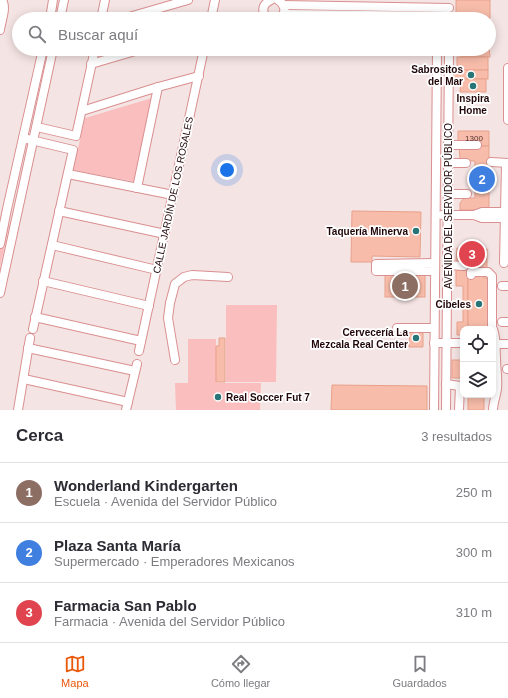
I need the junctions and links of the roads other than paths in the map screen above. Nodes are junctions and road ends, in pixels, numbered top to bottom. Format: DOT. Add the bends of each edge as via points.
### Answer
graph roads {
  1 [pos="2,0"];
  2 [pos="53,0"];
  3 [pos="64,0"];
  4 [pos="105,0"];
  5 [pos="188,0"];
  6 [pos="215,0"];
  7 [pos="271,0"];
  8 [pos="332,3"];
  9 [pos="280,7"];
  10 [pos="437,11"];
  11 [pos="449,11"];
  12 [pos="51,12"];
  13 [pos="61,12"];
  14 [pos="102,12"];
  15 [pos="146,12"];
  16 [pos="212,12"];
  17 [pos="264,12"];
  18 [pos="318,12"];
  19 [pos="0,30"];
  20 [pos="41,56"];
  21 [pos="46,56"];
  22 [pos="52,56"];
  23 [pos="93,56"];
  24 [pos="119,56"];
  25 [pos="203,56"];
  26 [pos="437,56"];
  27 [pos="449,56"];
  28 [pos="51,59"];
  29 [pos="92,64"];
  30 [pos="508,68"];
  31 [pos="199,76"];
  32 [pos="158,87"];
  33 [pos="508,95"];
  34 [pos="82,111"];
  35 [pos="508,120"];
  36 [pos="37,127"];
  37 [pos="49,130"];
  38 [pos="23,138"];
  39 [pos="34,140"];
  40 [pos="47,144"];
  41 [pos="448,145"];
  42 [pos="477,145"];
  43 [pos="491,162"];
  44 [pos="507,162"];
  45 [pos="448,163"];
  46 [pos="466,163"];
  47 [pos="68,174"];
  48 [pos="137,188"];
  49 [pos="448,194"];
  50 [pos="467,194"];
  51 [pos="173,195"];
  52 [pos="3,209"];
  53 [pos="59,212"];
  54 [pos="435,215"];
  55 [pos="447,215"];
  56 [pos="505,215"];
  57 [pos="1,232"];
  58 [pos="165,234"];
  59 [pos="0,244"];
  60 [pos="52,245"];
  61 [pos="506,250"];
  62 [pos="435,262"];
  63 [pos="504,263"];
  64 [pos="447,265"];
  65 [pos="464,266"];
  66 [pos="157,270"];
  67 [pos="435,271"];
  68 [pos="472,275"];
  69 [pos="228,277"];
  70 [pos="43,282"];
  71 [pos="0,293"];
  72 [pos="149,306"];
  73 [pos="35,317"];
  74 [pos="492,326"];
  75 [pos="397,328"];
  76 [pos="434,328"];
  77 [pos="32,329"];
  78 [pos="30,338"];
  79 [pos="141,341"];
  80 [pos="434,343"];
  81 [pos="446,343"];
  82 [pos="460,343"];
  83 [pos="496,344"];
  84 [pos="508,344"];
  85 [pos="28,348"];
  86 [pos="139,351"];
  87 [pos="175,360"];
  88 [pos="496,378"];
  89 [pos="24,379"];
  90 [pos="446,384"];
  91 [pos="496,392"];
  92 [pos="495,398"];
  93 [pos="127,406"];
  94 [pos="19,410"];
  95 [pos="434,410"];
  96 [pos="446,410"];
  97 [pos="459,410"];
  98 [pos="493,410"];
  1 -- 19 [label="street" via="4,10"];
  2 -- 12 [label="street"];
  3 -- 13 [label="street"];
  4 -- 14 [label="street"];
  5 -- 15 [label="street"];
  6 -- 16 [label="street"];
  7 -- 17 [label="street" via="264,6"];
  8 -- 9 [label="street"];
  8 -- 10 [label="street"];
  9 -- 18 [label="street"];
  10 -- 11 [label="street"];
  20 -- 38 [label="street"];
  21 -- 28 [label="street"];
  22 -- 28 [label="street"];
  23 -- 29 [label="street"];
  24 -- 29 [label="street"];
  25 -- 31 [label="street, CALLE JARDÍN DE LOS ROSALES"];
  26 -- 54 [label="street, AVENIDA DEL SERVIDOR PÚBLICO"];
  27 -- 41 [label="street, AVENIDA DEL SERVIDOR PÚBLICO"];
  28 -- 36 [label="street"];
  29 -- 34 [label="street"];
  30 -- 33 [label="street"];
  31 -- 32 [label="street"];
  31 -- 51 [label="street, CALLE JARDÍN DE LOS ROSALES"];
  32 -- 34 [label="street"];
  32 -- 48 [label="street"];
  33 -- 35 [label="street"];
  34 -- 37 [label="street" via="76,136"];
  36 -- 37 [label="street"];
  36 -- 39 [label="street"];
  37 -- 40 [label="street"];
  38 -- 39 [label="street"];
  38 -- 52 [label="street"];
  39 -- 40 [label="street"];
  39 -- 71 [label="street"];
  40 -- 47 [label="street" via="73,150"];
  41 -- 42 [label="street"];
  41 -- 45 [label="street, AVENIDA DEL SERVIDOR PÚBLICO"];
  43 -- 44 [label="street"];
  44 -- 56 [label="street"];
  45 -- 46 [label="street"];
  45 -- 49 [label="street, AVENIDA DEL SERVIDOR PÚBLICO"];
  47 -- 48 [label="street"];
  47 -- 53 [label="street"];
  48 -- 51 [label="street"];
  49 -- 50 [label="street"];
  49 -- 55 [label="street, AVENIDA DEL SERVIDOR PÚBLICO"];
  51 -- 58 [label="street, CALLE JARDÍN DE LOS ROSALES"];
  52 -- 57 [label="street"];
  53 -- 58 [label="street"];
  53 -- 60 [label="street"];
  54 -- 55 [label="street"];
  54 -- 62 [label="street, AVENIDA DEL SERVIDOR PÚBLICO"];
  55 -- 56 [label="street" via="474,215 482,218"];
  55 -- 64 [label="street, AVENIDA DEL SERVIDOR PÚBLICO"];
  56 -- 61 [label="street"];
  57 -- 59 [label="street"];
  58 -- 66 [label="street, CALLE JARDÍN DE LOS ROSALES"];
  60 -- 66 [label="street"];
  60 -- 70 [label="street"];
  61 -- 63 [label="street"];
  62 -- 67 [label="street, AVENIDA DEL SERVIDOR PÚBLICO"];
  62 -- 67 [label="street" via="376,264 376,272"];
  64 -- 65 [label="street"];
  64 -- 81 [label="street, AVENIDA DEL SERVIDOR PÚBLICO"];
  66 -- 72 [label="street, CALLE JARDÍN DE LOS ROSALES"];
  67 -- 76 [label="street, AVENIDA DEL SERVIDOR PÚBLICO"];
  68 -- 74 [label="street" via="472,272 488,272 492,276"];
  69 -- 87 [label="street" via="192,275 175,284 168,318"];
  70 -- 72 [label="street"];
  70 -- 73 [label="street"];
  72 -- 79 [label="street, CALLE JARDÍN DE LOS ROSALES"];
  73 -- 77 [label="street"];
  73 -- 79 [label="street"];
  75 -- 76 [label="street"];
  76 -- 80 [label="street, AVENIDA DEL SERVIDOR PÚBLICO"];
  78 -- 85 [label="street"];
  79 -- 86 [label="street, CALLE JARDÍN DE LOS ROSALES"];
  80 -- 81 [label="street"];
  80 -- 95 [label="street, AVENIDA DEL SERVIDOR PÚBLICO"];
  81 -- 82 [label="street"];
  81 -- 90 [label="street, AVENIDA DEL SERVIDOR PÚBLICO"];
  83 -- 84 [label="street"];
  85 -- 89 [label="street"];
  85 -- 93 [label="street" via="136,367"];
  88 -- 91 [label="street"];
  89 -- 93 [label="street"];
  89 -- 94 [label="street"];
  90 -- 96 [label="street, AVENIDA DEL SERVIDOR PÚBLICO"];
  90 -- 97 [label="street" via="460,386"];
  92 -- 98 [label="street"];
}
